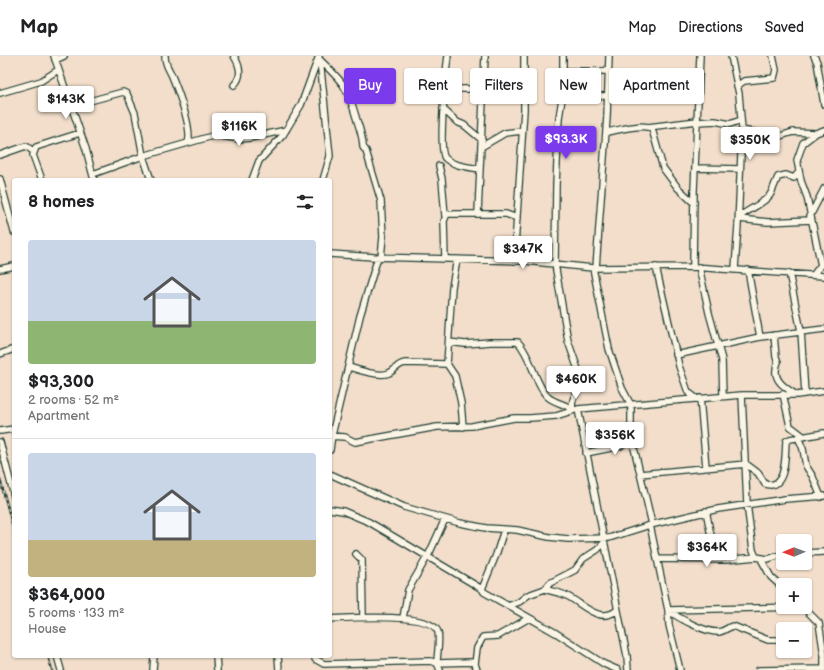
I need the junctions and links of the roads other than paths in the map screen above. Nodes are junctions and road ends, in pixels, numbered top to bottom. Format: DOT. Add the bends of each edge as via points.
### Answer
graph roads {
  1 [pos="64,56"];
  2 [pos="165,56"];
  3 [pos="234,56"];
  4 [pos="448,56"];
  5 [pos="485,56"];
  6 [pos="524,56"];
  7 [pos="563,56"];
  8 [pos="609,56"];
  9 [pos="700,56"];
  10 [pos="731,56"];
  11 [pos="773,56"];
  12 [pos="814,56"];
  13 [pos="319,57"];
  14 [pos="54,58"];
  15 [pos="447,68"];
  16 [pos="485,68"];
  17 [pos="564,68"];
  18 [pos="58,70"];
  19 [pos="601,71"];
  20 [pos="608,71"];
  21 [pos="234,85"];
  22 [pos="737,86"];
  23 [pos="0,93"];
  24 [pos="601,96"];
  25 [pos="608,96"];
  26 [pos="443,104"];
  27 [pos="484,104"];
  28 [pos="562,104"];
  29 [pos="824,104"];
  30 [pos="71,106"];
  31 [pos="443,109"];
  32 [pos="741,120"];
  33 [pos="697,122"];
  34 [pos="648,127"];
  35 [pos="286,130"];
  36 [pos="742,130"];
  37 [pos="824,130"];
  38 [pos="522,131"];
  39 [pos="606,132"];
  40 [pos="80,133"];
  41 [pos="816,133"];
  42 [pos="482,140"];
  43 [pos="188,143"];
  44 [pos="481,147"];
  45 [pos="33,151"];
  46 [pos="0,155"];
  47 [pos="142,156"];
  48 [pos="438,166"];
  49 [pos="695,168"];
  50 [pos="480,169"];
  51 [pos="740,169"];
  52 [pos="799,172"];
  53 [pos="94,177"];
  54 [pos="41,178"];
  55 [pos="150,178"];
  56 [pos="253,178"];
  57 [pos="324,178"];
  58 [pos="0,179"];
  59 [pos="824,189"];
  60 [pos="694,203"];
  61 [pos="11,212"];
  62 [pos="478,214"];
  63 [pos="445,216"];
  64 [pos="517,218"];
  65 [pos="739,218"];
  66 [pos="810,218"];
  67 [pos="332,254"];
  68 [pos="380,257"];
  69 [pos="445,259"];
  70 [pos="457,259"];
  71 [pos="514,261"];
  72 [pos="555,264"];
  73 [pos="12,266"];
  74 [pos="656,267"];
  75 [pos="696,267"];
  76 [pos="594,268"];
  77 [pos="0,269"];
  78 [pos="735,269"];
  79 [pos="748,270"];
  80 [pos="789,273"];
  81 [pos="814,274"];
  82 [pos="824,276"];
  83 [pos="824,330"];
  84 [pos="801,331"];
  85 [pos="774,335"];
  86 [pos="760,337"];
  87 [pos="449,342"];
  88 [pos="717,345"];
  89 [pos="12,350"];
  90 [pos="0,354"];
  91 [pos="676,355"];
  92 [pos="447,364"];
  93 [pos="349,367"];
  94 [pos="824,391"];
  95 [pos="783,394"];
  96 [pos="805,394"];
  97 [pos="742,395"];
  98 [pos="797,395"];
  99 [pos="723,396"];
  100 [pos="699,398"];
  101 [pos="631,405"];
  102 [pos="576,409"];
  103 [pos="463,427"];
  104 [pos="12,429"];
  105 [pos="0,431"];
  106 [pos="332,432"];
  107 [pos="824,433"];
  108 [pos="332,436"];
  109 [pos="800,436"];
  110 [pos="632,437"];
  111 [pos="0,442"];
  112 [pos="586,453"];
  113 [pos="746,464"];
  114 [pos="706,467"];
  115 [pos="640,474"];
  116 [pos="332,475"];
  117 [pos="12,488"];
  118 [pos="823,497"];
  119 [pos="747,504"];
  120 [pos="332,509"];
  121 [pos="706,511"];
  122 [pos="445,519"];
  123 [pos="651,525"];
  124 [pos="504,530"];
  125 [pos="603,540"];
  126 [pos="824,552"];
  127 [pos="812,553"];
  128 [pos="356,554"];
  129 [pos="776,555"];
  130 [pos="427,556"];
  131 [pos="758,558"];
  132 [pos="657,559"];
  133 [pos="732,560"];
  134 [pos="776,582"];
  135 [pos="482,589"];
  136 [pos="545,589"];
  137 [pos="508,606"];
  138 [pos="776,608"];
  139 [pos="617,610"];
  140 [pos="668,610"];
  141 [pos="810,614"];
  142 [pos="363,618"];
  143 [pos="403,618"];
  144 [pos="529,618"];
  145 [pos="332,619"];
  146 [pos="824,626"];
  147 [pos="821,631"];
  148 [pos="776,640"];
  149 [pos="824,655"];
  150 [pos="58,658"];
  151 [pos="154,658"];
  152 [pos="216,658"];
  153 [pos="278,658"];
  154 [pos="315,658"];
  155 [pos="824,658"];
  156 [pos="437,663"];
  157 [pos="475,664"];
  158 [pos="338,667"];
  159 [pos="824,669"];
  160 [pos="61,670"];
  161 [pos="153,670"];
  162 [pos="217,670"];
  163 [pos="279,670"];
  164 [pos="440,670"];
  165 [pos="477,670"];
  166 [pos="618,670"];
  167 [pos="628,670"];
  168 [pos="680,670"];
  169 [pos="759,670"];
  170 [pos="777,670"];
  1 -- 14 [label="street"];
  2 -- 43 [label="street" via="165,63 186,117"];
  3 -- 21 [label="street" via="240,72 239,80"];
  4 -- 15 [label="street"];
  5 -- 16 [label="street"];
  6 -- 38 [label="street"];
  7 -- 17 [label="street"];
  8 -- 20 [label="street"];
  9 -- 33 [label="street"];
  10 -- 22 [label="street"];
  11 -- 22 [label="street" via="776,70 774,78 744,81"];
  12 -- 29 [label="street"];
  13 -- 35 [label="street" via="307,92"];
  13 -- 57 [label="street" via="330,149"];
  13 -- 68 [label="street" via="350,94 363,147 381,201 383,237"];
  14 -- 18 [label="street"];
  18 -- 23 [label="street" via="41,81"];
  18 -- 30 [label="street"];
  19 -- 20 [label="street"];
  20 -- 25 [label="street"];
  22 -- 32 [label="street"];
  24 -- 25 [label="street"];
  25 -- 39 [label="street"];
  26 -- 31 [label="street"];
  27 -- 42 [label="street"];
  28 -- 72 [label="street" via="558,153"];
  30 -- 40 [label="street"];
  30 -- 47 [label="street" via="125,92 135,113"];
  31 -- 42 [label="street"];
  31 -- 50 [label="street" via="443,157 458,165"];
  32 -- 33 [label="street" via="730,124 715,121"];
  32 -- 36 [label="street"];
  33 -- 34 [label="street"];
  33 -- 49 [label="street"];
  34 -- 39 [label="street"];
  34 -- 60 [label="street" via="652,129 663,168 678,188"];
  35 -- 43 [label="street" via="239,139 216,135"];
  35 -- 56 [label="street" via="259,161"];
  36 -- 41 [label="street" via="776,137 800,131"];
  36 -- 51 [label="street"];
  37 -- 41 [label="street"];
  38 -- 44 [label="street" via="505,133"];
  38 -- 64 [label="street"];
  39 -- 76 [label="street"];
  40 -- 45 [label="street" via="39,146"];
  40 -- 53 [label="street"];
  41 -- 52 [label="street" via="802,145 797,157"];
  42 -- 44 [label="street"];
  43 -- 47 [label="street"];
  44 -- 50 [label="street"];
  45 -- 46 [label="street" via="26,146"];
  45 -- 54 [label="street"];
  47 -- 53 [label="street"];
  47 -- 55 [label="street"];
  48 -- 63 [label="street" via="442,179"];
  49 -- 51 [label="street"];
  49 -- 60 [label="street"];
  50 -- 62 [label="street"];
  51 -- 65 [label="street"];
  52 -- 65 [label="street" via="794,178 781,175 764,200 747,209"];
  52 -- 66 [label="street"];
  58 -- 61 [label="street"];
  59 -- 66 [label="street"];
  60 -- 75 [label="street"];
  62 -- 63 [label="street" via="454,213"];
  62 -- 64 [label="street" via="506,214"];
  63 -- 69 [label="street"];
  64 -- 71 [label="street"];
  65 -- 66 [label="street" via="768,222"];
  65 -- 78 [label="street"];
  66 -- 81 [label="street" via="821,265"];
  67 -- 68 [label="street"];
  68 -- 69 [label="street"];
  68 -- 93 [label="street" via="360,316"];
  69 -- 70 [label="street"];
  70 -- 71 [label="street"];
  70 -- 87 [label="street" via="452,287"];
  71 -- 72 [label="street"];
  72 -- 76 [label="street"];
  72 -- 102 [label="street" via="568,341 582,378 582,385 576,392 572,404"];
  73 -- 77 [label="street"];
  74 -- 75 [label="street"];
  74 -- 76 [label="street"];
  74 -- 91 [label="street"];
  75 -- 78 [label="street"];
  75 -- 88 [label="street"];
  76 -- 101 [label="street" via="609,349 622,388"];
  78 -- 79 [label="street"];
  79 -- 80 [label="street"];
  79 -- 86 [label="street"];
  80 -- 81 [label="street"];
  80 -- 84 [label="street"];
  81 -- 82 [label="street"];
  83 -- 84 [label="street"];
  84 -- 85 [label="street"];
  84 -- 96 [label="street"];
  85 -- 86 [label="street"];
  85 -- 98 [label="street" via="778,362 777,379 780,384"];
  86 -- 88 [label="street"];
  87 -- 92 [label="street"];
  87 -- 102 [label="street" via="518,342 545,394 550,399"];
  88 -- 91 [label="street"];
  88 -- 99 [label="street" via="722,360"];
  89 -- 90 [label="street"];
  91 -- 100 [label="street" via="688,392"];
  92 -- 93 [label="street" via="399,364 387,374 365,372"];
  92 -- 103 [label="street" via="456,376"];
  93 -- 106 [label="street"];
  94 -- 96 [label="street"];
  95 -- 97 [label="street"];
  95 -- 98 [label="street"];
  95 -- 109 [label="street" via="790,426"];
  96 -- 98 [label="street"];
  97 -- 99 [label="street"];
  97 -- 113 [label="street"];
  99 -- 100 [label="street"];
  100 -- 101 [label="street"];
  100 -- 114 [label="street"];
  101 -- 102 [label="street"];
  101 -- 110 [label="street"];
  102 -- 103 [label="street" via="556,416 514,418"];
  102 -- 112 [label="street"];
  103 -- 108 [label="street" via="437,427 355,442"];
  104 -- 105 [label="street"];
  107 -- 109 [label="street"];
  109 -- 113 [label="street" via="786,441 783,472 776,483 765,484 758,473"];
  109 -- 118 [label="street" via="806,466"];
  110 -- 112 [label="street" via="621,446"];
  110 -- 115 [label="street"];
  111 -- 117 [label="street"];
  112 -- 125 [label="street"];
  113 -- 114 [label="street"];
  113 -- 119 [label="street"];
  114 -- 115 [label="street"];
  115 -- 123 [label="street"];
  116 -- 122 [label="street" via="404,507"];
  118 -- 119 [label="street"];
  119 -- 121 [label="street"];
  119 -- 131 [label="street" via="753,550"];
  120 -- 130 [label="street" via="369,522"];
  121 -- 123 [label="street"];
  121 -- 133 [label="street" via="715,546 719,552"];
  122 -- 124 [label="street"];
  122 -- 130 [label="street"];
  123 -- 125 [label="street"];
  123 -- 132 [label="street"];
  124 -- 125 [label="street" via="549,537"];
  124 -- 135 [label="street"];
  125 -- 136 [label="street" via="597,550 583,559 575,570 550,583"];
  125 -- 139 [label="street"];
  126 -- 127 [label="street"];
  128 -- 142 [label="street" via="362,560"];
  129 -- 131 [label="street"];
  130 -- 135 [label="street"];
  130 -- 143 [label="street" via="408,590"];
  131 -- 133 [label="street"];
  131 -- 134 [label="street"];
  132 -- 133 [label="street"];
  132 -- 140 [label="street"];
  135 -- 137 [label="street"];
  136 -- 137 [label="street"];
  136 -- 139 [label="street" via="566,595 599,615 607,616"];
  137 -- 144 [label="street"];
  138 -- 140 [label="street"];
  139 -- 167 [label="street"];
  140 -- 148 [label="street" via="685,622 716,631 733,626 768,640"];
  140 -- 168 [label="street"];
  141 -- 147 [label="street" via="819,623"];
  142 -- 143 [label="street"];
  142 -- 145 [label="street"];
  143 -- 156 [label="street" via="427,622 438,632"];
  144 -- 157 [label="street" via="498,636 484,638 476,648"];
  144 -- 166 [label="street"];
  146 -- 147 [label="street"];
  147 -- 149 [label="street"];
  150 -- 160 [label="street"];
  151 -- 161 [label="street"];
  152 -- 162 [label="street"];
  153 -- 163 [label="street"];
  154 -- 158 [label="street"];
  155 -- 159 [label="street"];
  156 -- 157 [label="street"];
  156 -- 158 [label="street" via="430,661"];
  156 -- 164 [label="street"];
  157 -- 165 [label="street"];
  159 -- 170 [label="street"];
  169 -- 170 [label="street"];
}
